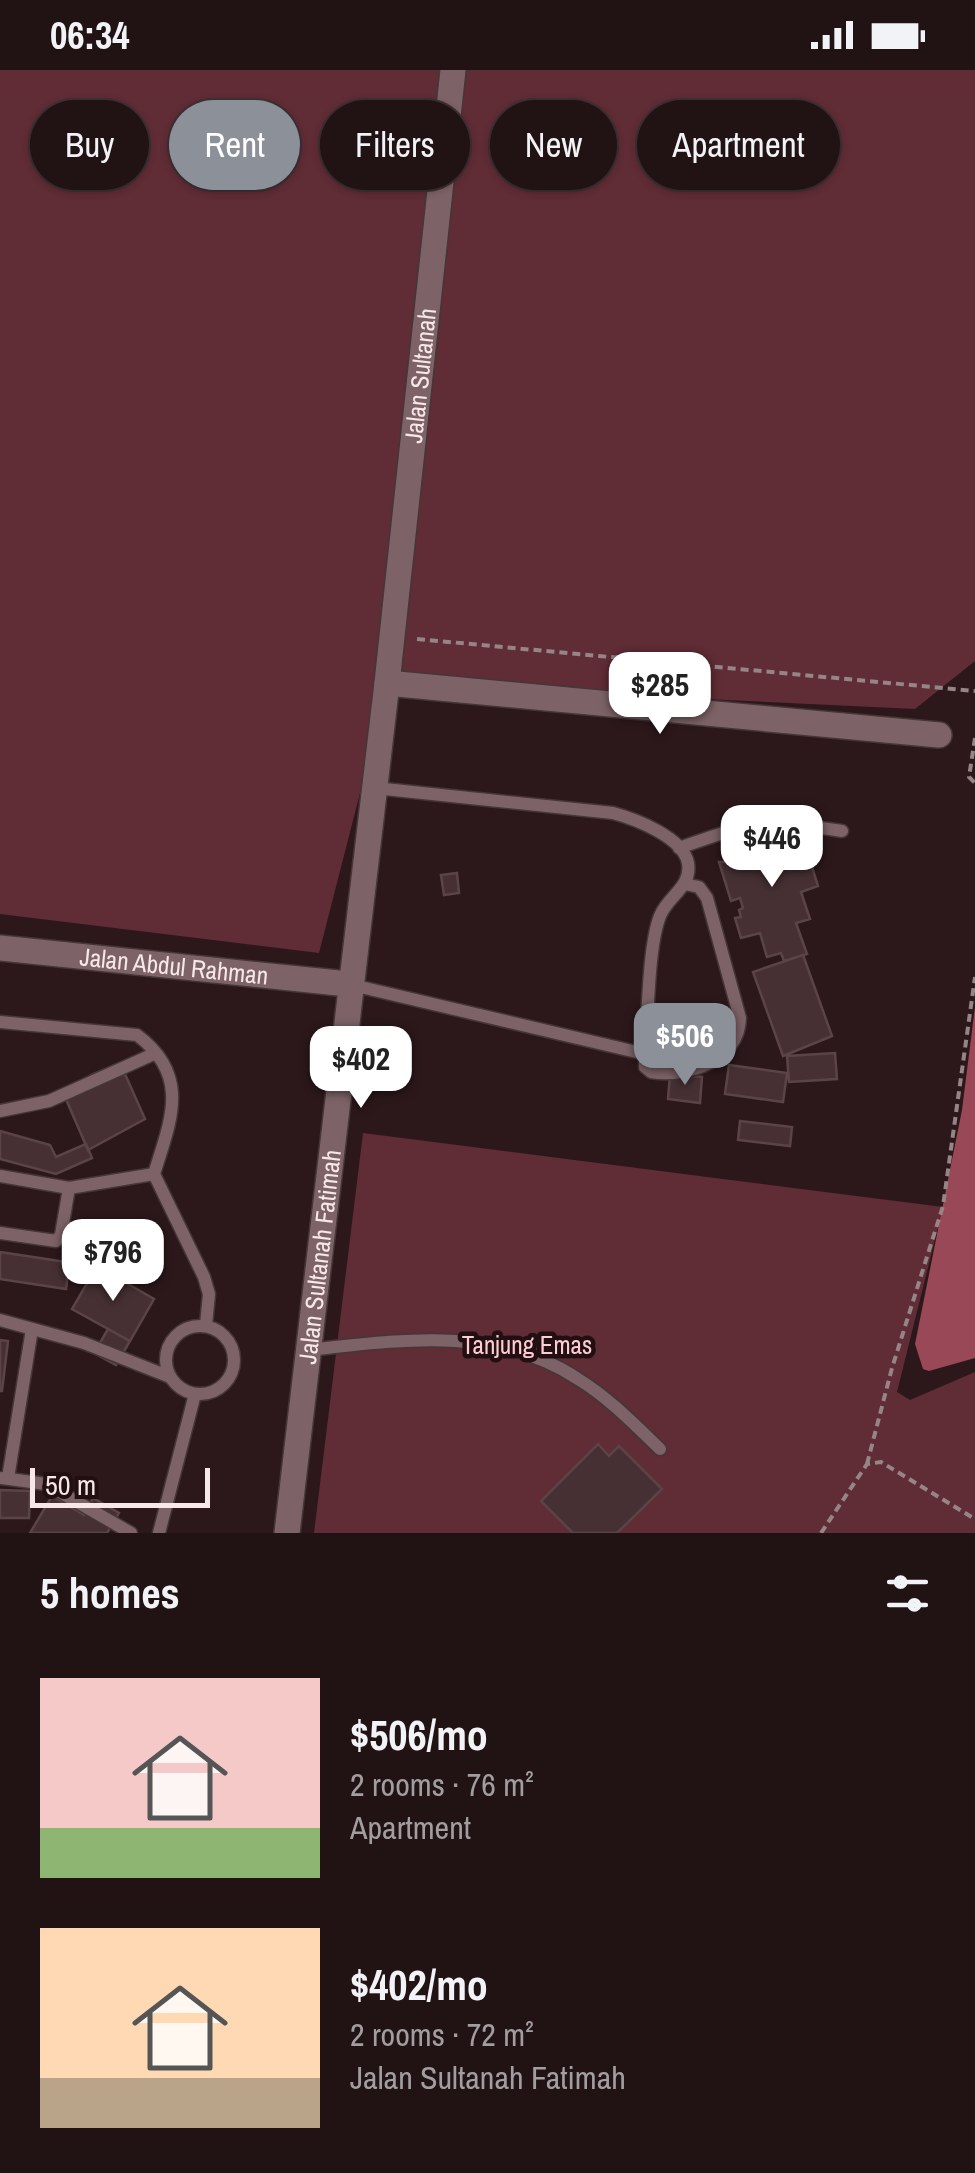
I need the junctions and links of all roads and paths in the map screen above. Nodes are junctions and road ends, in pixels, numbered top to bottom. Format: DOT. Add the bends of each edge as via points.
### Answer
graph roads {
  1 [pos="453,70"];
  2 [pos="390,637"];
  3 [pos="387,684"];
  4 [pos="975,691"];
  5 [pos="938,735"];
  6 [pos="975,738"];
  7 [pos="975,783"];
  8 [pos="375,788"];
  9 [pos="842,830"];
  10 [pos="679,848"];
  11 [pos="685,884"];
  12 [pos="0,948"];
  13 [pos="975,977"];
  14 [pos="348,984"];
  15 [pos="0,1022"];
  16 [pos="156,1054"];
  17 [pos="644,1054"];
  18 [pos="0,1110"];
  19 [pos="154,1174"];
  20 [pos="0,1176"];
  21 [pos="69,1188"];
  22 [pos="0,1233"];
  23 [pos="0,1320"];
  24 [pos="206,1325"];
  25 [pos="32,1329"];
  26 [pos="306,1350"];
  27 [pos="170,1377"];
  28 [pos="195,1394"];
  29 [pos="660,1449"];
  30 [pos="868,1464"];
  31 [pos="4,1478"];
  32 [pos="975,1519"];
  33 [pos="131,1533"];
  34 [pos="160,1533"];
  35 [pos="287,1533"];
  36 [pos="821,1533"];
  1 -- 2 [label="street, Jalan Sultanah"];
  2 -- 3 [label="street, Jalan Sultanah"];
  2 -- 4 [label="path"];
  3 -- 5 [label="street"];
  3 -- 8 [label="street, Jalan Sultanah Fatimah"];
  6 -- 7 [label="path" via="968,777"];
  8 -- 10 [label="lane" via="613,813"];
  8 -- 14 [label="street, Jalan Sultanah Fatimah"];
  9 -- 10 [label="lane" via="757,822"];
  10 -- 11 [label="lane" via="688,865"];
  11 -- 17 [label="lane" via="659,917"];
  11 -- 17 [label="lane" via="707,898 733,982 740,1035 723,1057 682,1071 651,1072"];
  12 -- 14 [label="street, Jalan Abdul Rahman"];
  13 -- 30 [label="path" via="944,1206"];
  14 -- 17 [label="lane"];
  14 -- 26 [label="street, Jalan Sultanah Fatimah"];
  15 -- 16 [label="lane" via="137,1036"];
  16 -- 18 [label="lane" via="49,1101"];
  16 -- 19 [label="lane" via="175,1097"];
  19 -- 21 [label="lane"];
  19 -- 24 [label="lane" via="204,1277"];
  20 -- 21 [label="lane"];
  21 -- 22 [label="lane" via="56,1241"];
  23 -- 25 [label="lane"];
  24 -- 27 [label="lane" via="191,1326 168,1346"];
  24 -- 28 [label="lane" via="231,1342 233,1372 224,1386"];
  25 -- 27 [label="lane"];
  25 -- 31 [label="lane"];
  26 -- 29 [label="lane" via="424,1338 504,1349 574,1376"];
  26 -- 35 [label="street, Jalan Sultanah Fatimah"];
  27 -- 28 [label="lane"];
  28 -- 34 [label="lane"];
  30 -- 32 [label="path" via="881,1462"];
  30 -- 36 [label="path"];
  31 -- 33 [label="lane" via="46,1484"];
}
